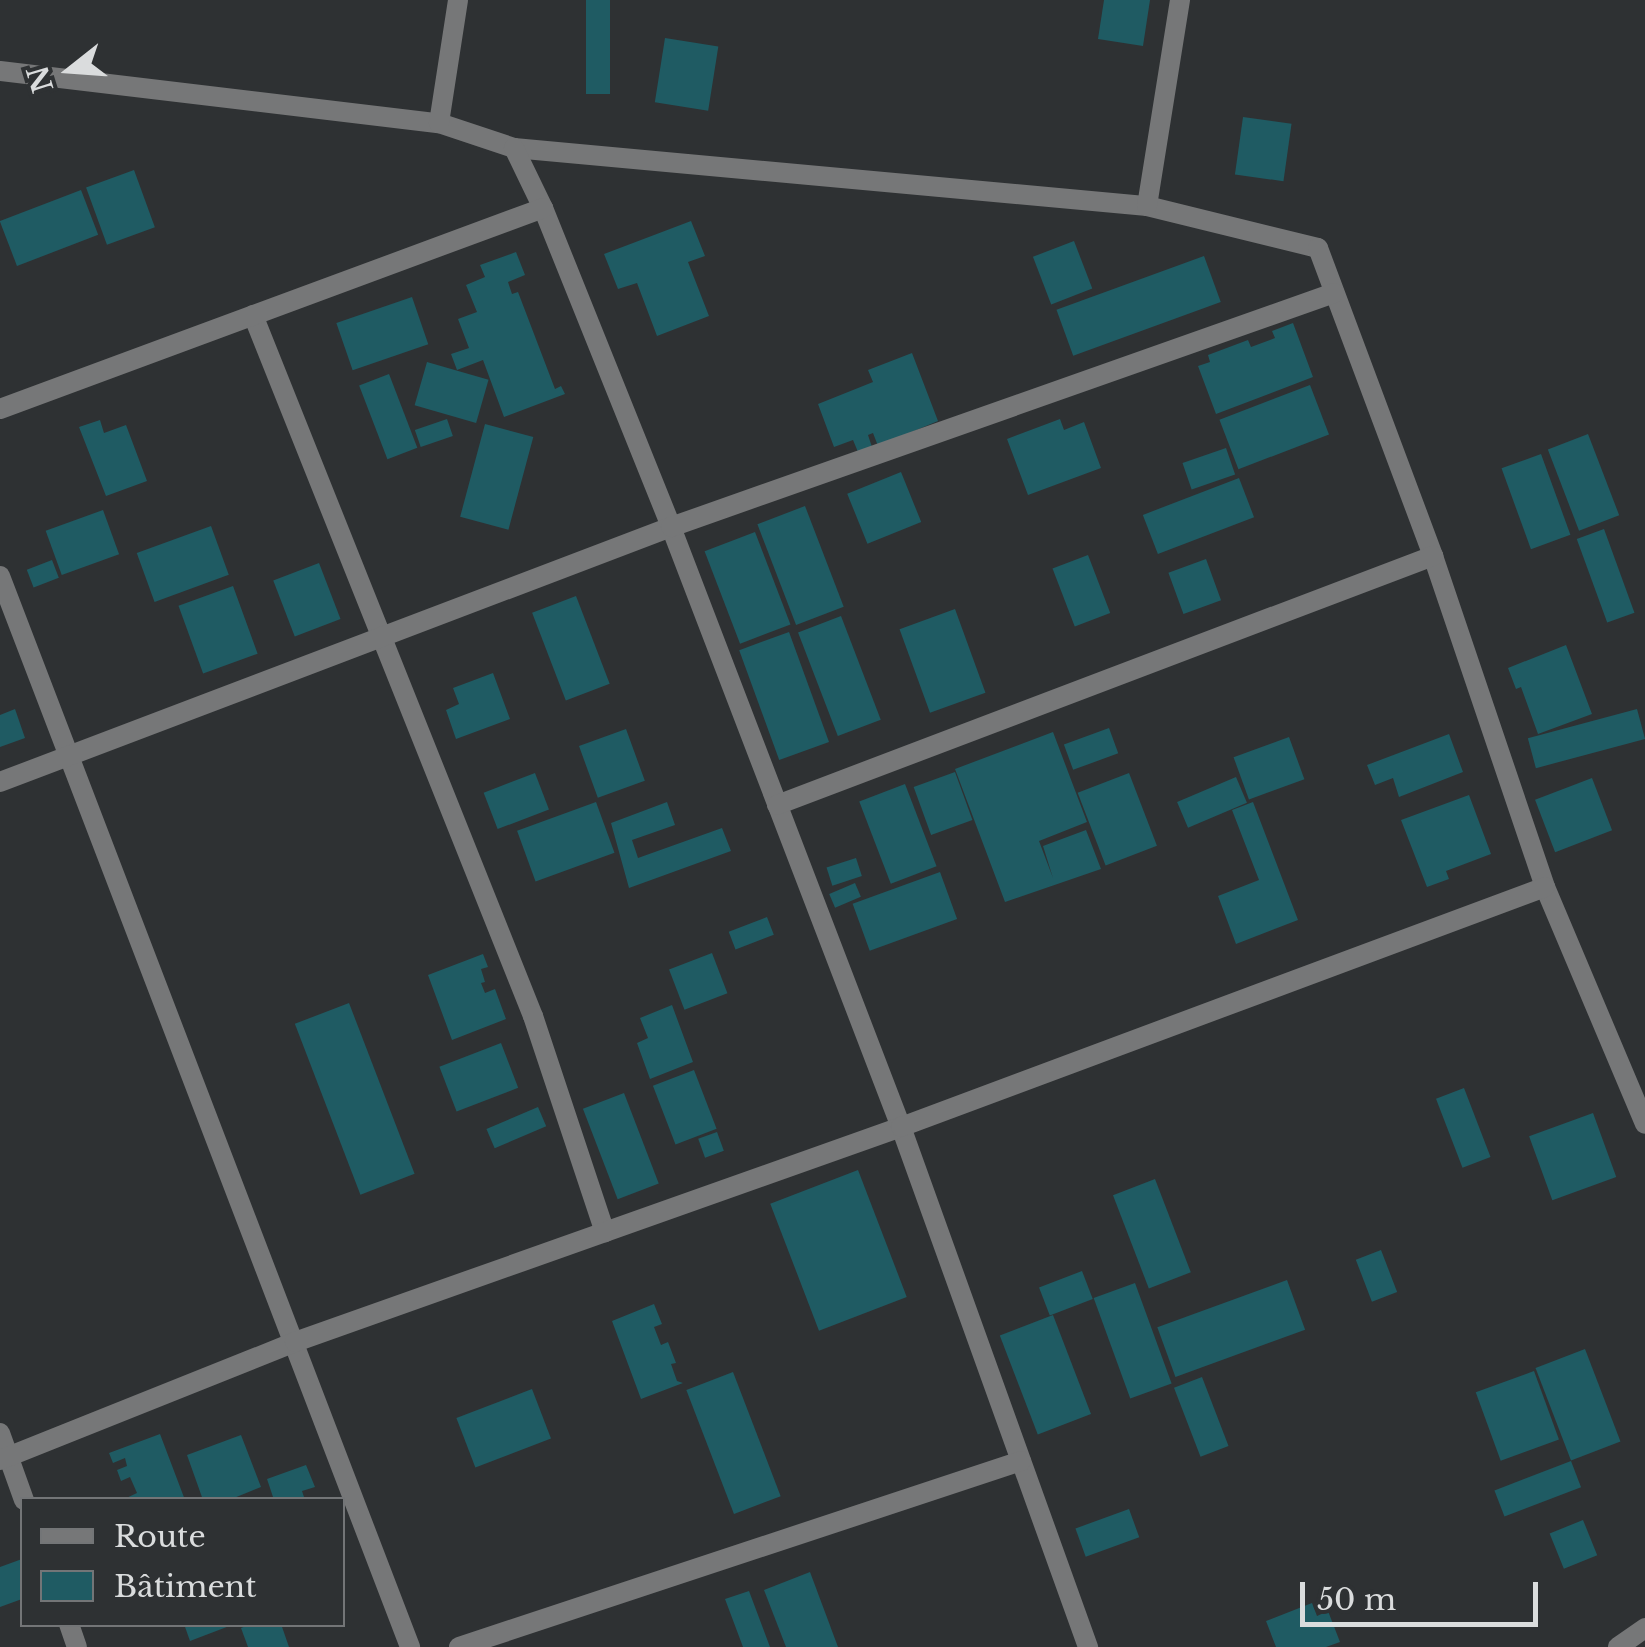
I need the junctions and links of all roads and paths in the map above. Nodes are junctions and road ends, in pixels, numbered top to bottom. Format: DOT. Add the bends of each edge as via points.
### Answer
graph roads {
  1 [pos="458,0"];
  2 [pos="1180,0"];
  3 [pos="0,71"];
  4 [pos="439,123"];
  5 [pos="514,148"];
  6 [pos="1147,206"];
  7 [pos="543,208"];
  8 [pos="1334,293"];
  9 [pos="253,315"];
  10 [pos="0,410"];
  11 [pos="671,527"];
  12 [pos="1433,556"];
  13 [pos="0,576"];
  14 [pos="380,638"];
  15 [pos="71,757"];
  16 [pos="0,782"];
  17 [pos="777,805"];
  18 [pos="1546,886"];
  19 [pos="1645,1124"];
  20 [pos="901,1127"];
  21 [pos="605,1232"];
  22 [pos="294,1342"];
  23 [pos="0,1433"];
  24 [pos="4,1459"];
  25 [pos="1021,1461"];
  26 [pos="23,1497"];
  27 [pos="1645,1628"];
  28 [pos="410,1647"];
  29 [pos="459,1647"];
  30 [pos="1088,1647"];
  31 [pos="1618,1647"];
  1 -- 4 [label="street"];
  2 -- 6 [label="street"];
  3 -- 4 [label="street"];
  4 -- 5 [label="street"];
  5 -- 6 [label="street"];
  5 -- 7 [label="street"];
  6 -- 8 [label="street" via="1318,248"];
  7 -- 9 [label="street"];
  7 -- 11 [label="street"];
  8 -- 11 [label="street"];
  8 -- 12 [label="street"];
  9 -- 10 [label="street"];
  9 -- 14 [label="street"];
  11 -- 14 [label="street"];
  11 -- 17 [label="street"];
  12 -- 17 [label="street"];
  12 -- 18 [label="street"];
  13 -- 15 [label="street"];
  14 -- 15 [label="street"];
  14 -- 21 [label="street" via="533,1016"];
  15 -- 16 [label="street"];
  15 -- 22 [label="street"];
  17 -- 20 [label="street"];
  18 -- 19 [label="street"];
  18 -- 20 [label="street"];
  20 -- 21 [label="street"];
  20 -- 25 [label="street"];
  21 -- 22 [label="street"];
  22 -- 24 [label="street"];
  22 -- 28 [label="street"];
  23 -- 24 [label="street"];
  24 -- 26 [label="street"];
  25 -- 29 [label="street"];
  25 -- 30 [label="street"];
  27 -- 31 [label="street"];
}
